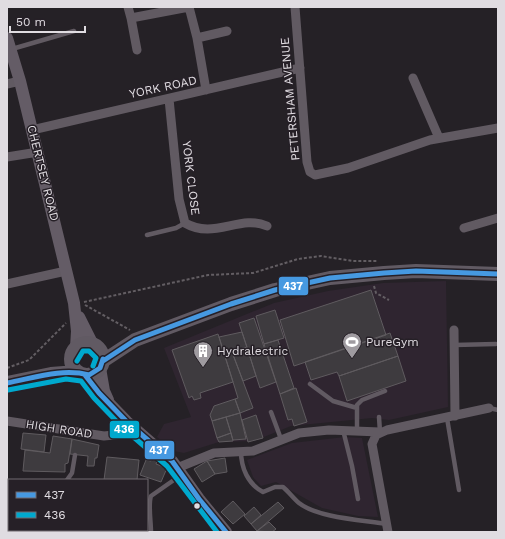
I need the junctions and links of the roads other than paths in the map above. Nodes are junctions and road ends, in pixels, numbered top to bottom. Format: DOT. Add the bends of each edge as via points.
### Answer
graph roads {
  1 [pos="128,7"];
  2 [pos="189,7"];
  3 [pos="295,7"];
  4 [pos="130,18"];
  5 [pos="74,31"];
  6 [pos="227,31"];
  7 [pos="7,38"];
  8 [pos="197,38"];
  9 [pos="10,50"];
  10 [pos="137,50"];
  11 [pos="300,68"];
  12 [pos="413,78"];
  13 [pos="20,81"];
  14 [pos="7,84"];
  15 [pos="206,90"];
  16 [pos="168,98"];
  17 [pos="498,128"];
  18 [pos="32,130"];
  19 [pos="439,138"];
  20 [pos="38,152"];
  21 [pos="7,157"];
  22 [pos="498,218"];
  23 [pos="184,223"];
  24 [pos="268,226"];
  25 [pos="464,228"];
  26 [pos="147,235"];
  27 [pos="66,271"];
  28 [pos="498,274"];
  29 [pos="7,284"];
  30 [pos="76,308"];
  31 [pos="454,330"];
  32 [pos="496,344"];
  33 [pos="454,345"];
  34 [pos="74,353"];
  35 [pos="99,356"];
  36 [pos="81,373"];
  37 [pos="40,376"];
  38 [pos="7,383"];
  39 [pos="310,384"];
  40 [pos="385,392"];
  41 [pos="110,403"];
  42 [pos="357,408"];
  43 [pos="493,409"];
  44 [pos="271,412"];
  45 [pos="379,417"];
  46 [pos="451,417"];
  47 [pos="7,421"];
  48 [pos="132,426"];
  49 [pos="343,430"];
  50 [pos="361,430"];
  51 [pos="380,432"];
  52 [pos="281,439"];
  53 [pos="241,451"];
  54 [pos="75,455"];
  55 [pos="180,471"];
  56 [pos="68,479"];
  57 [pos="459,490"];
  58 [pos="358,500"];
  59 [pos="388,528"];
  60 [pos="151,532"];
  61 [pos="226,532"];
  1 -- 4 [label="street"];
  2 -- 4 [label="street"];
  2 -- 8 [label="street"];
  3 -- 11 [label="street, PETERSHAM AVENUE"];
  4 -- 10 [label="street"];
  5 -- 9 [label="lane"];
  6 -- 8 [label="street"];
  7 -- 9 [label="street, CHERTSEY ROAD"];
  8 -- 15 [label="street"];
  9 -- 13 [label="street, CHERTSEY ROAD"];
  11 -- 15 [label="street, YORK ROAD"];
  11 -- 19 [label="street, PETERSHAM AVENUE" via="307,162 310,172 315,176 348,168"];
  12 -- 19 [label="street"];
  13 -- 14 [label="street"];
  13 -- 18 [label="street, CHERTSEY ROAD"];
  15 -- 16 [label="street, YORK ROAD"];
  16 -- 18 [label="street, YORK ROAD"];
  16 -- 23 [label="street, YORK CLOSE"];
  17 -- 19 [label="street, PETERSHAM AVENUE"];
  18 -- 20 [label="street, CHERTSEY ROAD"];
  20 -- 21 [label="street"];
  20 -- 27 [label="street, CHERTSEY ROAD"];
  22 -- 25 [label="street"];
  23 -- 24 [label="street, YORK CLOSE" via="194,229 213,230 247,222 259,222"];
  23 -- 26 [label="lane" via="176,228"];
  27 -- 29 [label="street"];
  27 -- 30 [label="street, CHERTSEY ROAD"];
  28 -- 35 [label="main road" via="416,271 330,278 275,290 130,337"];
  30 -- 34 [label="street, CHERTSEY ROAD"];
  30 -- 35 [label="street, CHERTSEY ROAD"];
  31 -- 33 [label="street"];
  32 -- 33 [label="lane"];
  33 -- 46 [label="street"];
  34 -- 35 [label="main road" via="84,344"];
  34 -- 36 [label="main road" via="72,363"];
  34 -- 37 [label="main road"];
  35 -- 36 [label="main road" via="93,374"];
  35 -- 41 [label="street" via="104,391"];
  36 -- 37 [label="main road"];
  36 -- 41 [label="street"];
  37 -- 38 [label="main road"];
  39 -- 42 [label="lane" via="333,400"];
  40 -- 42 [label="lane" via="362,400"];
  41 -- 48 [label="street"];
  42 -- 50 [label="lane"];
  43 -- 46 [label="street"];
  44 -- 52 [label="lane"];
  45 -- 51 [label="lane"];
  46 -- 51 [label="street"];
  46 -- 57 [label="lane"];
  47 -- 48 [label="street, HIGH ROAD" via="77,434 113,436 123,434"];
  48 -- 55 [label="street"];
  49 -- 50 [label="street"];
  49 -- 52 [label="street" via="299,433"];
  49 -- 58 [label="lane"];
  50 -- 51 [label="street"];
  51 -- 59 [label="street" via="373,438 372,444"];
  52 -- 53 [label="street" via="253,450"];
  53 -- 55 [label="street" via="214,453"];
  53 -- 59 [label="lane" via="241,460 249,480 263,492 283,487 299,503 323,513"];
  54 -- 56 [label="lane" via="72,474"];
  55 -- 60 [label="lane" via="151,496"];
  55 -- 61 [label="street"];
}
